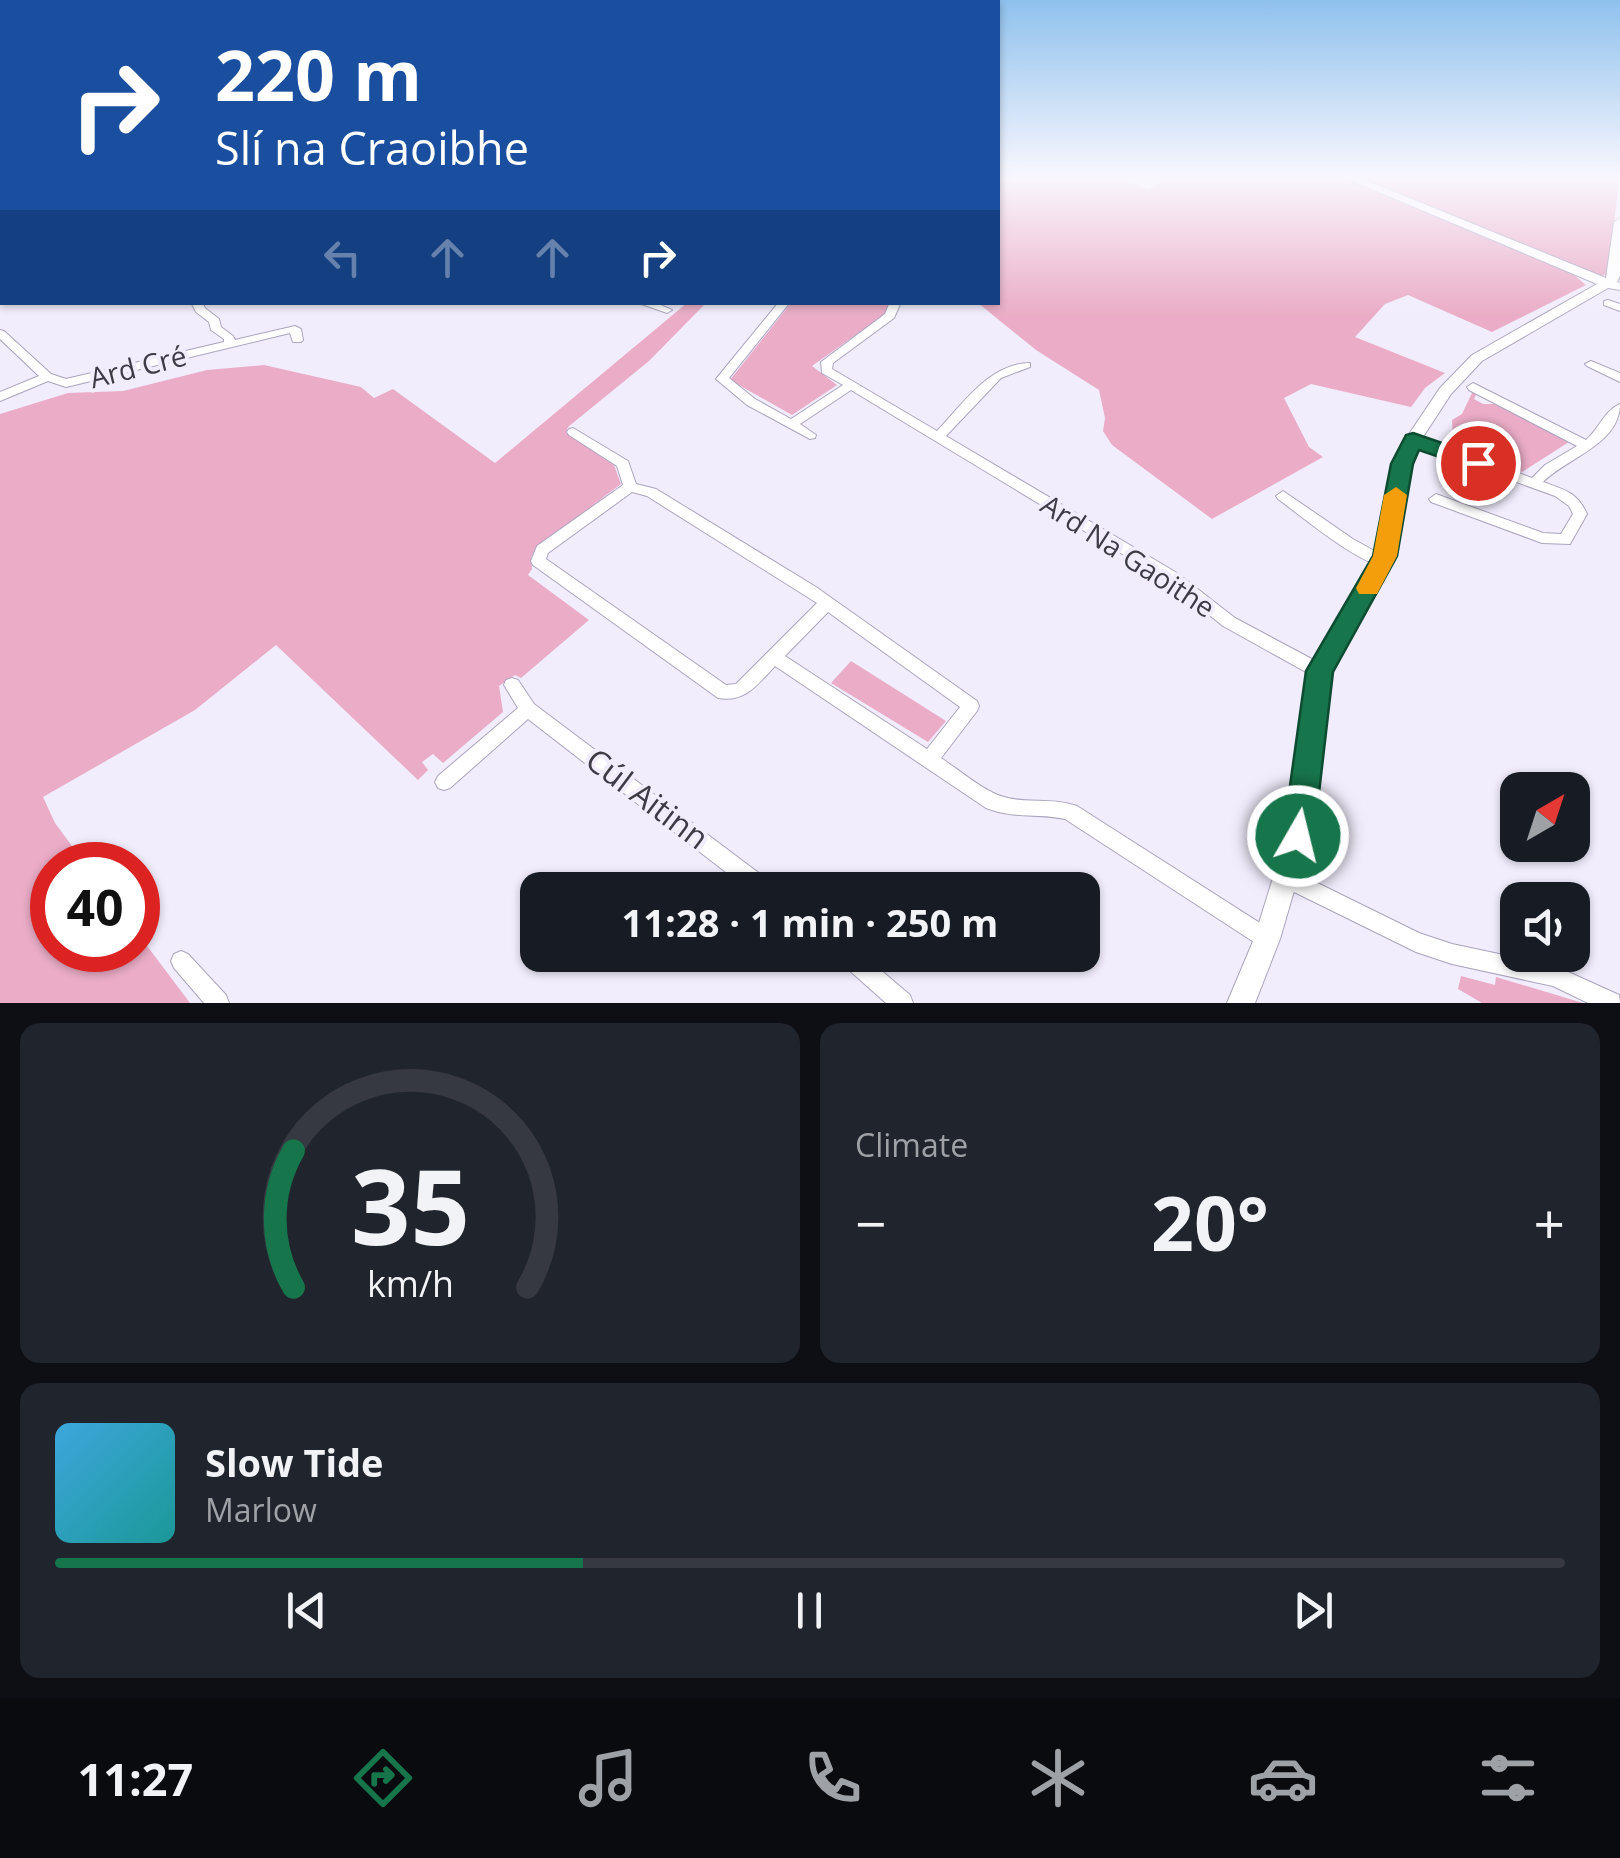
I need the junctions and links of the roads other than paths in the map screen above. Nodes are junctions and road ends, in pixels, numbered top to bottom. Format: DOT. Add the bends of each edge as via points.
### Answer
graph roads {
  1 [pos="1464,224"];
  2 [pos="1620,224"];
  3 [pos="1614,286"];
  4 [pos="198,305"];
  5 [pos="651,305"];
  6 [pos="783,305"];
  7 [pos="895,305"];
  8 [pos="667,310"];
  9 [pos="0,334"];
  10 [pos="298,340"];
  11 [pos="230,345"];
  12 [pos="1591,364"];
  13 [pos="1026,365"];
  14 [pos="47,376"];
  15 [pos="1620,378"];
  16 [pos="851,384"];
  17 [pos="1472,387"];
  18 [pos="0,397"];
  19 [pos="1620,408"];
  20 [pos="792,424"];
  21 [pos="573,432"];
  22 [pos="810,435"];
  23 [pos="940,436"];
  24 [pos="1413,440"];
  25 [pos="1586,445"];
  26 [pos="1535,483"];
  27 [pos="630,487"];
  28 [pos="1283,496"];
  29 [pos="1436,499"];
  30 [pos="1382,562"];
  31 [pos="827,603"];
  32 [pos="774,657"];
  33 [pos="1319,671"];
  34 [pos="512,685"];
  35 [pos="528,708"];
  36 [pos="929,761"];
  37 [pos="444,782"];
  38 [pos="742,872"];
  39 [pos="1288,878"];
  40 [pos="1267,938"];
  41 [pos="181,960"];
  42 [pos="866,972"];
  43 [pos="218,1003"];
  44 [pos="902,1003"];
  45 [pos="1241,1003"];
  46 [pos="1612,1003"];
  1 -- 3 [label="street"];
  2 -- 3 [label="street"];
  3 -- 24 [label="street" via="1476,358"];
  4 -- 11 [label="street, Ard Cré"];
  5 -- 8 [label="street"];
  6 -- 20 [label="street" via="722,379"];
  7 -- 16 [label="street" via="890,316 824,366"];
  9 -- 14 [label="street"];
  10 -- 11 [label="street, Ard Cré" via="296,329"];
  11 -- 14 [label="street, Ard Cré" via="79,382"];
  12 -- 15 [label="street"];
  13 -- 23 [label="street" via="997,375"];
  14 -- 18 [label="street, Ard Cré"];
  16 -- 20 [label="street"];
  16 -- 23 [label="street, Ard Na Gaoithe"];
  17 -- 25 [label="street"];
  19 -- 25 [label="street"];
  20 -- 22 [label="street"];
  21 -- 27 [label="street" via="624,464"];
  23 -- 33 [label="street, Ard Na Gaoithe" via="1172,577 1228,622"];
  24 -- 26 [label="street"];
  24 -- 30 [label="street"];
  25 -- 26 [label="street"];
  26 -- 29 [label="street" via="1575,503 1580,514 1565,540 1542,538"];
  27 -- 31 [label="street" via="651,492"];
  27 -- 32 [label="street" via="542,550 538,561 724,693 736,694"];
  28 -- 30 [label="street"];
  30 -- 33 [label="street"];
  31 -- 32 [label="street"];
  31 -- 36 [label="street" via="971,706"];
  32 -- 36 [label="street"];
  33 -- 39 [label="street"];
  34 -- 35 [label="street, Cúl Aitinn"];
  35 -- 37 [label="street"];
  35 -- 38 [label="street, Cúl Aitinn"];
  36 -- 40 [label="street" via="1003,807 1070,812"];
  39 -- 40 [label="street"];
  39 -- 46 [label="street" via="1416,942 1555,976"];
  40 -- 45 [label="street"];
  41 -- 43 [label="street"];
  42 -- 44 [label="street"];
}
